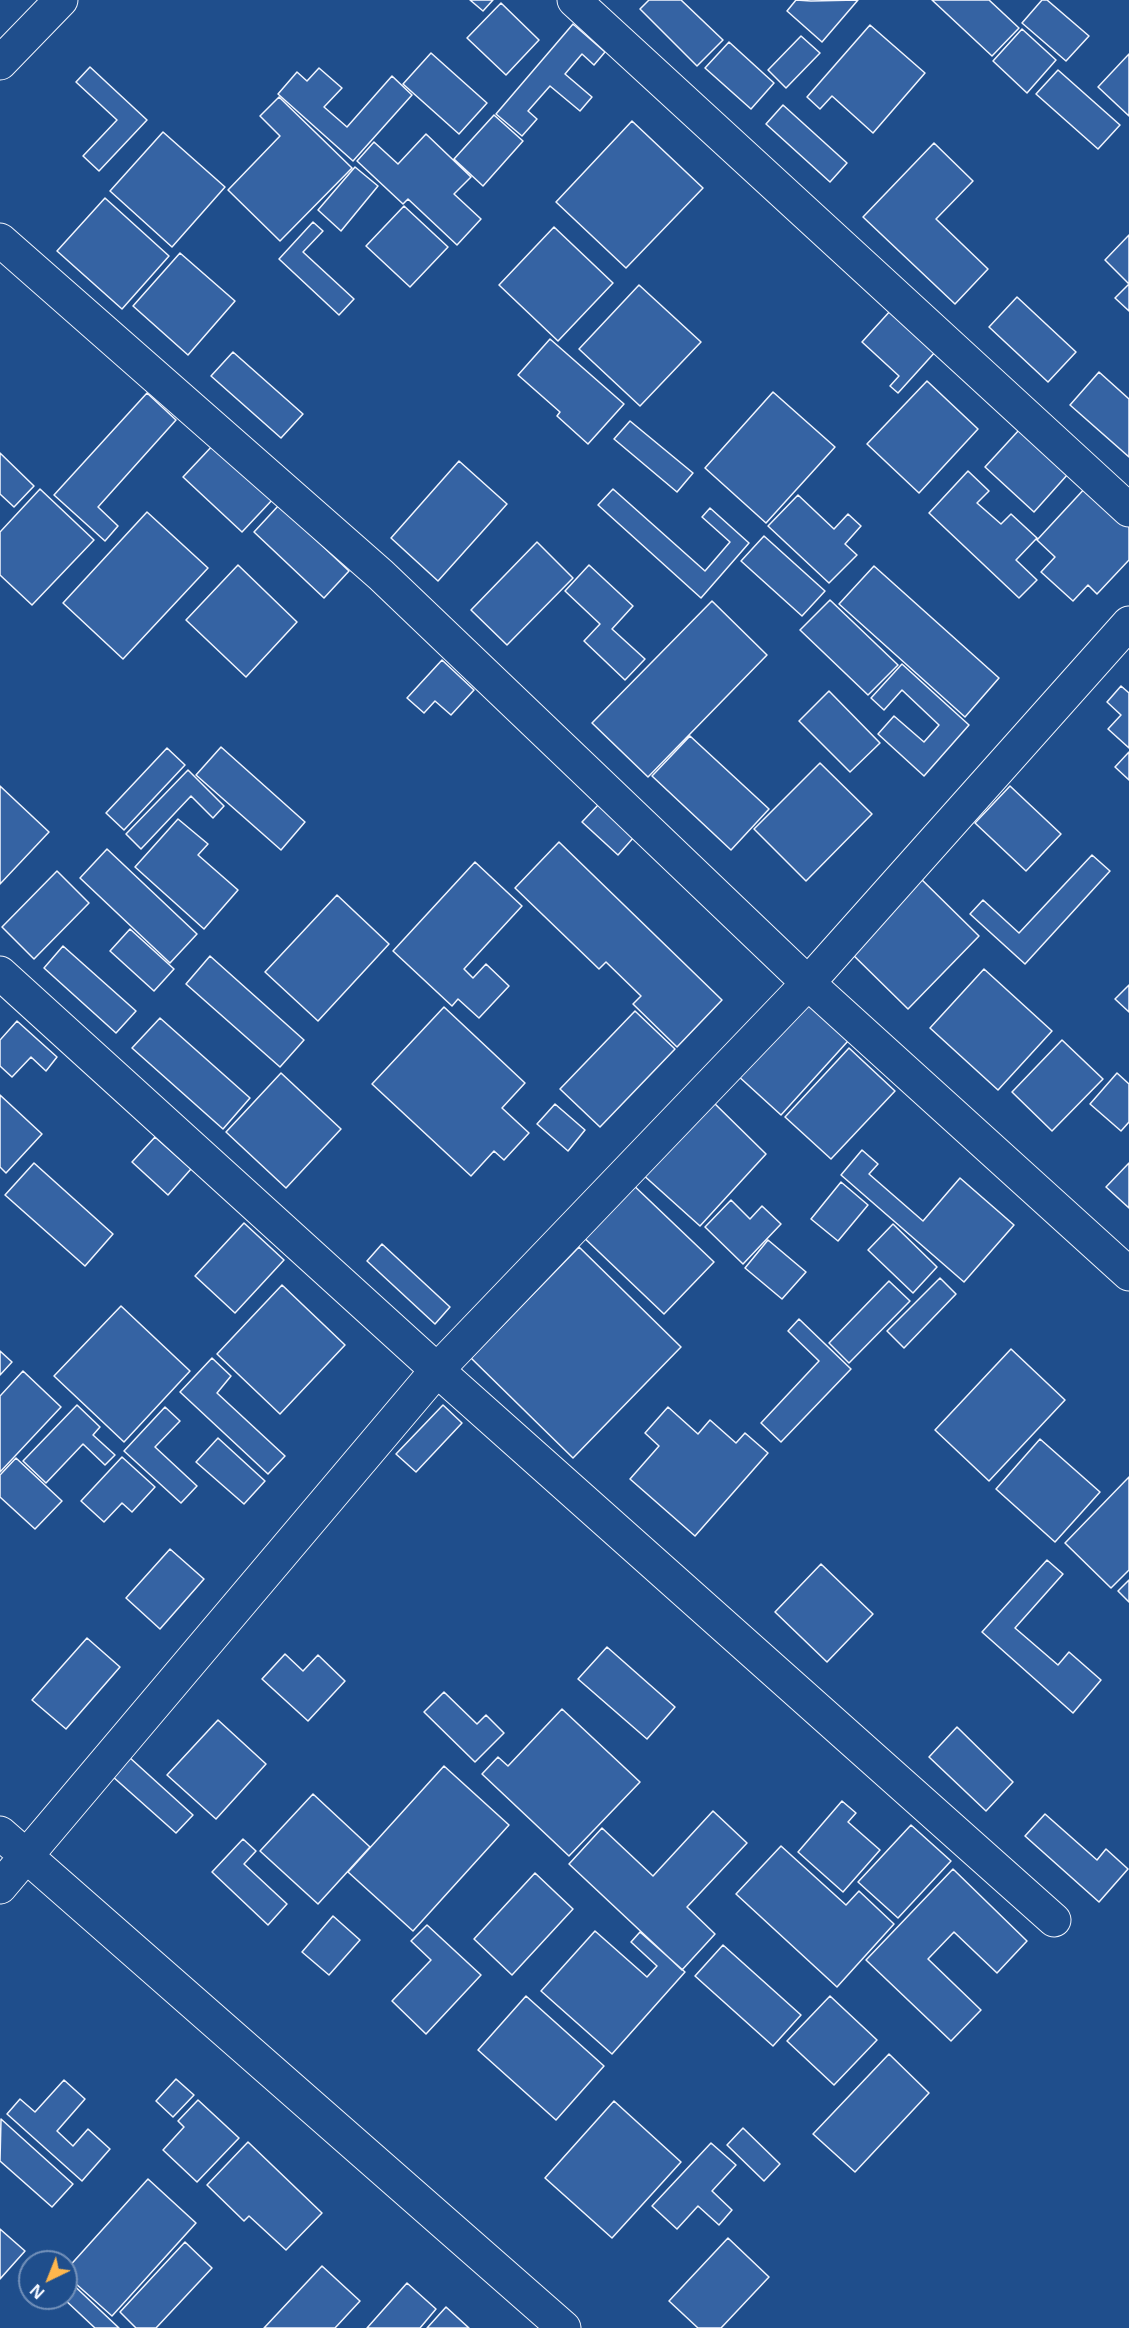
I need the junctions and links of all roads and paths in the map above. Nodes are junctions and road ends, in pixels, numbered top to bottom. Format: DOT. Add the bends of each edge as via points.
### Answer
graph roads {
  1 [pos="61,0"];
  2 [pos="574,0"];
  3 [pos="0,63"];
  4 [pos="0,240"];
  5 [pos="1129,510"];
  6 [pos="1129,623"];
  7 [pos="0,973"];
  8 [pos="808,983"];
  9 [pos="1129,1274"];
  10 [pos="437,1370"];
  11 [pos="0,1833"];
  12 [pos="27,1857"];
  13 [pos="0,1887"];
  14 [pos="1054,1920"];
  15 [pos="564,2328"];
  1 -- 3 [label="street"];
  2 -- 5 [label="street"];
  4 -- 8 [label="street" via="381,575"];
  6 -- 8 [label="street"];
  7 -- 10 [label="street"];
  8 -- 9 [label="street"];
  8 -- 10 [label="street"];
  10 -- 12 [label="street"];
  10 -- 14 [label="street"];
  11 -- 12 [label="street"];
  12 -- 13 [label="street"];
  12 -- 15 [label="street"];
}
